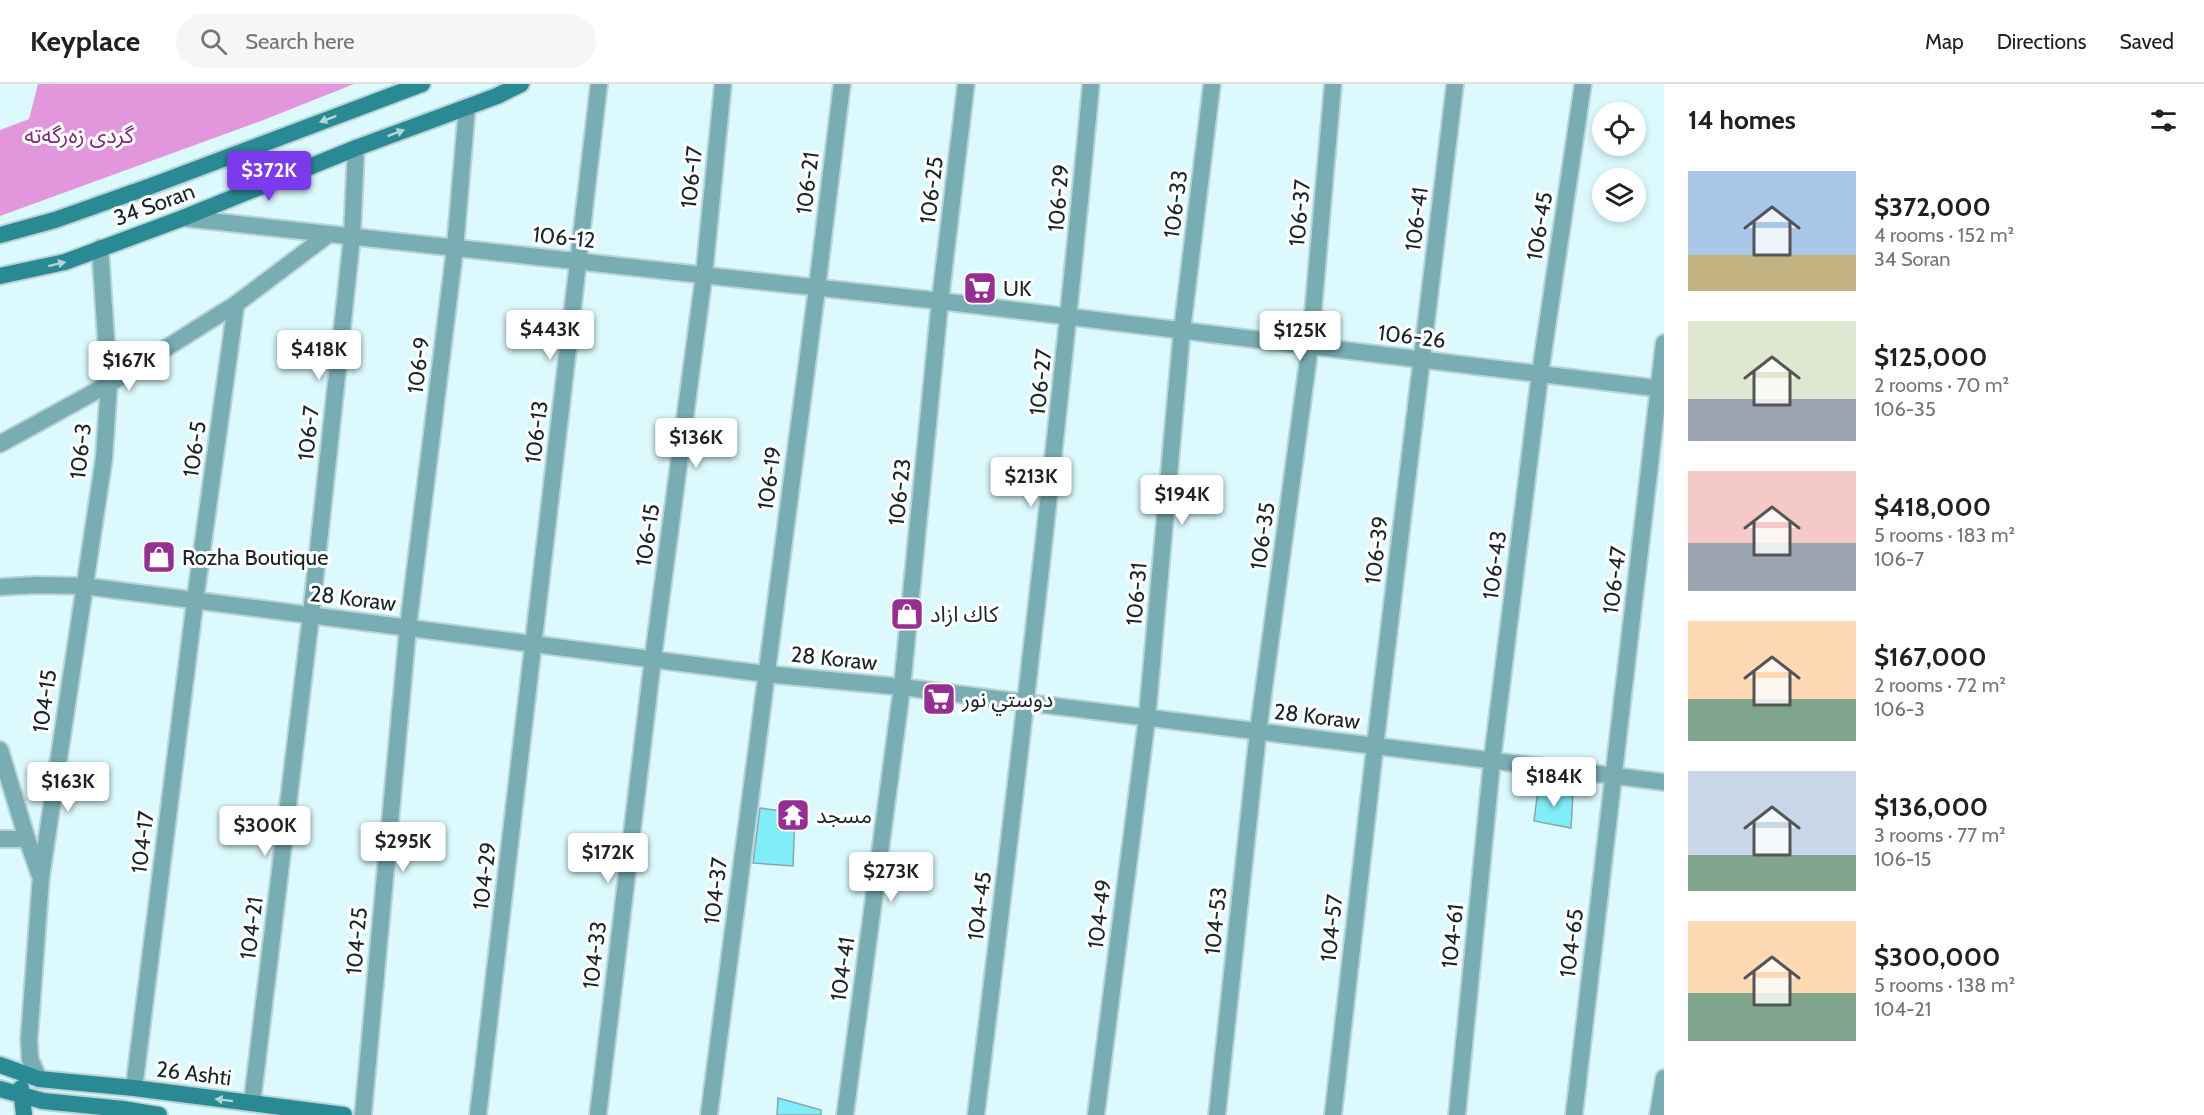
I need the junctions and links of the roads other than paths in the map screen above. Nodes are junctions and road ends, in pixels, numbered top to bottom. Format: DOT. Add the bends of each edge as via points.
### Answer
graph roads {
  1 [pos="422,84"];
  2 [pos="521,84"];
  3 [pos="599,84"];
  4 [pos="723,84"];
  5 [pos="842,84"];
  6 [pos="966,84"];
  7 [pos="1091,84"];
  8 [pos="1212,84"];
  9 [pos="1333,84"];
  10 [pos="1455,84"];
  11 [pos="1583,84"];
  12 [pos="467,107"];
  13 [pos="356,148"];
  14 [pos="183,218"];
  15 [pos="329,234"];
  16 [pos="0,235"];
  17 [pos="352,237"];
  18 [pos="100,248"];
  19 [pos="456,248"];
  20 [pos="579,261"];
  21 [pos="704,275"];
  22 [pos="0,276"];
  23 [pos="818,288"];
  24 [pos="940,301"];
  25 [pos="236,304"];
  26 [pos="1070,317"];
  27 [pos="1182,330"];
  28 [pos="1664,344"];
  29 [pos="1310,346"];
  30 [pos="1422,360"];
  31 [pos="1540,374"];
  32 [pos="109,384"];
  33 [pos="1661,389"];
  34 [pos="0,444"];
  35 [pos="84,586"];
  36 [pos="0,587"];
  37 [pos="195,601"];
  38 [pos="311,615"];
  39 [pos="408,627"];
  40 [pos="534,643"];
  41 [pos="653,658"];
  42 [pos="766,674"];
  43 [pos="902,687"];
  44 [pos="1027,703"];
  45 [pos="1147,718"];
  46 [pos="1258,732"];
  47 [pos="1375,746"];
  48 [pos="0,750"];
  49 [pos="1492,761"];
  50 [pos="1614,776"];
  51 [pos="1664,782"];
  52 [pos="0,839"];
  53 [pos="27,839"];
  54 [pos="41,877"];
  55 [pos="29,1039"];
  56 [pos="0,1065"];
  57 [pos="19,1072"];
  58 [pos="1664,1078"];
  59 [pos="39,1080"];
  60 [pos="134,1088"];
  61 [pos="0,1089"];
  62 [pos="23,1097"];
  63 [pos="252,1103"];
  64 [pos="44,1108"];
  65 [pos="125,1112"];
  66 [pos="24,1115"];
  67 [pos="159,1115"];
  68 [pos="344,1115"];
  69 [pos="363,1115"];
  70 [pos="478,1115"];
  71 [pos="598,1115"];
  72 [pos="709,1115"];
  73 [pos="845,1115"];
  74 [pos="976,1115"];
  75 [pos="1096,1115"];
  76 [pos="1217,1115"];
  77 [pos="1333,1115"];
  78 [pos="1457,1115"];
  79 [pos="1574,1115"];
  80 [pos="1658,1115"];
  1 -- 16 [label="main road, 34 Soran, one-way" via="151,186"];
  2 -- 12 [label="main road, 34 Soran"];
  3 -- 20 [label="street, 106-13"];
  4 -- 21 [label="street, 106-17"];
  5 -- 23 [label="street, 106-21"];
  6 -- 24 [label="street, 106-25"];
  7 -- 26 [label="street, 106-29"];
  8 -- 27 [label="street, 106-33"];
  9 -- 29 [label="street, 106-37"];
  10 -- 30 [label="street, 106-41"];
  11 -- 31 [label="street, 106-45"];
  13 -- 12 [label="main road, 34 Soran, one-way"];
  12 -- 19 [label="street, 106-9"];
  13 -- 14 [label="main road, 34 Soran"];
  13 -- 17 [label="street, 106-7"];
  14 -- 15 [label="street, 106-12"];
  14 -- 18 [label="main road, 34 Soran"];
  15 -- 17 [label="street, 106-12"];
  15 -- 25 [label="street"];
  17 -- 19 [label="street, 106-12"];
  17 -- 38 [label="street, 106-7"];
  22 -- 18 [label="main road, 34 Soran, one-way" via="65,262"];
  18 -- 32 [label="street, 106-3"];
  19 -- 20 [label="street, 106-12"];
  19 -- 39 [label="street, 106-9"];
  20 -- 21 [label="street, 106-12"];
  20 -- 40 [label="street, 106-13"];
  21 -- 23 [label="street, 106-12"];
  21 -- 41 [label="street, 106-15"];
  23 -- 24 [label="street, 106-12"];
  23 -- 42 [label="street, 106-19"];
  24 -- 26 [label="street, 106-26"];
  24 -- 43 [label="street, 106-23"];
  25 -- 32 [label="street"];
  25 -- 37 [label="street, 106-5"];
  26 -- 27 [label="street, 106-26"];
  26 -- 44 [label="street, 106-27"];
  27 -- 29 [label="street, 106-26"];
  27 -- 45 [label="street, 106-31"];
  28 -- 33 [label="street, 106-47"];
  29 -- 30 [label="street, 106-26"];
  29 -- 46 [label="street, 106-35"];
  30 -- 31 [label="street, 106-26"];
  30 -- 47 [label="street, 106-39"];
  31 -- 33 [label="street, 106-26"];
  31 -- 49 [label="street, 106-43"];
  32 -- 34 [label="street"];
  32 -- 35 [label="street, 106-3" via="104,458"];
  33 -- 50 [label="street, 106-47"];
  35 -- 36 [label="street, 28 Koraw"];
  35 -- 37 [label="street, 28 Koraw"];
  35 -- 54 [label="street, 104-15"];
  37 -- 38 [label="street, 28 Koraw"];
  37 -- 60 [label="street, 104-17"];
  38 -- 39 [label="street, 28 Koraw"];
  38 -- 63 [label="street, 104-21"];
  39 -- 40 [label="street, 28 Koraw"];
  39 -- 69 [label="street, 104-25"];
  40 -- 41 [label="street, 28 Koraw"];
  40 -- 70 [label="street, 104-29"];
  41 -- 42 [label="street, 28 Koraw"];
  41 -- 71 [label="street, 104-33"];
  42 -- 43 [label="street, 28 Koraw"];
  42 -- 72 [label="street, 104-37"];
  43 -- 44 [label="street, 28 Koraw"];
  43 -- 73 [label="street, 104-41"];
  44 -- 45 [label="street, 28 Koraw"];
  44 -- 74 [label="street, 104-45"];
  45 -- 46 [label="street, 28 Koraw"];
  45 -- 75 [label="street, 104-49"];
  46 -- 47 [label="street, 28 Koraw"];
  46 -- 76 [label="street, 104-53"];
  47 -- 49 [label="street, 28 Koraw"];
  47 -- 77 [label="street, 104-57"];
  48 -- 53 [label="street"];
  49 -- 50 [label="street, 28 Koraw"];
  49 -- 78 [label="street, 104-61"];
  50 -- 51 [label="street, 28 Koraw"];
  50 -- 79 [label="street, 104-65"];
  52 -- 53 [label="street"];
  53 -- 54 [label="street"];
  54 -- 55 [label="street, 104-15"];
  55 -- 57 [label="street, 104-15"];
  55 -- 59 [label="street, 104-15" via="30,1059"];
  56 -- 57 [label="main road, 26 Ashti"];
  57 -- 59 [label="main road, 26 Ashti"];
  57 -- 62 [label="main road"];
  58 -- 80 [label="street"];
  59 -- 60 [label="main road, 26 Ashti"];
  59 -- 64 [label="main road"];
  63 -- 60 [label="main road, 26 Ashti, one-way"];
  61 -- 62 [label="main road, 26 Ashti"];
  62 -- 64 [label="main road, 26 Ashti"];
  62 -- 66 [label="main road"];
  63 -- 68 [label="main road, 26 Ashti"];
  64 -- 65 [label="main road, 26 Ashti"];
  65 -- 67 [label="main road, 26 Ashti"];
}
